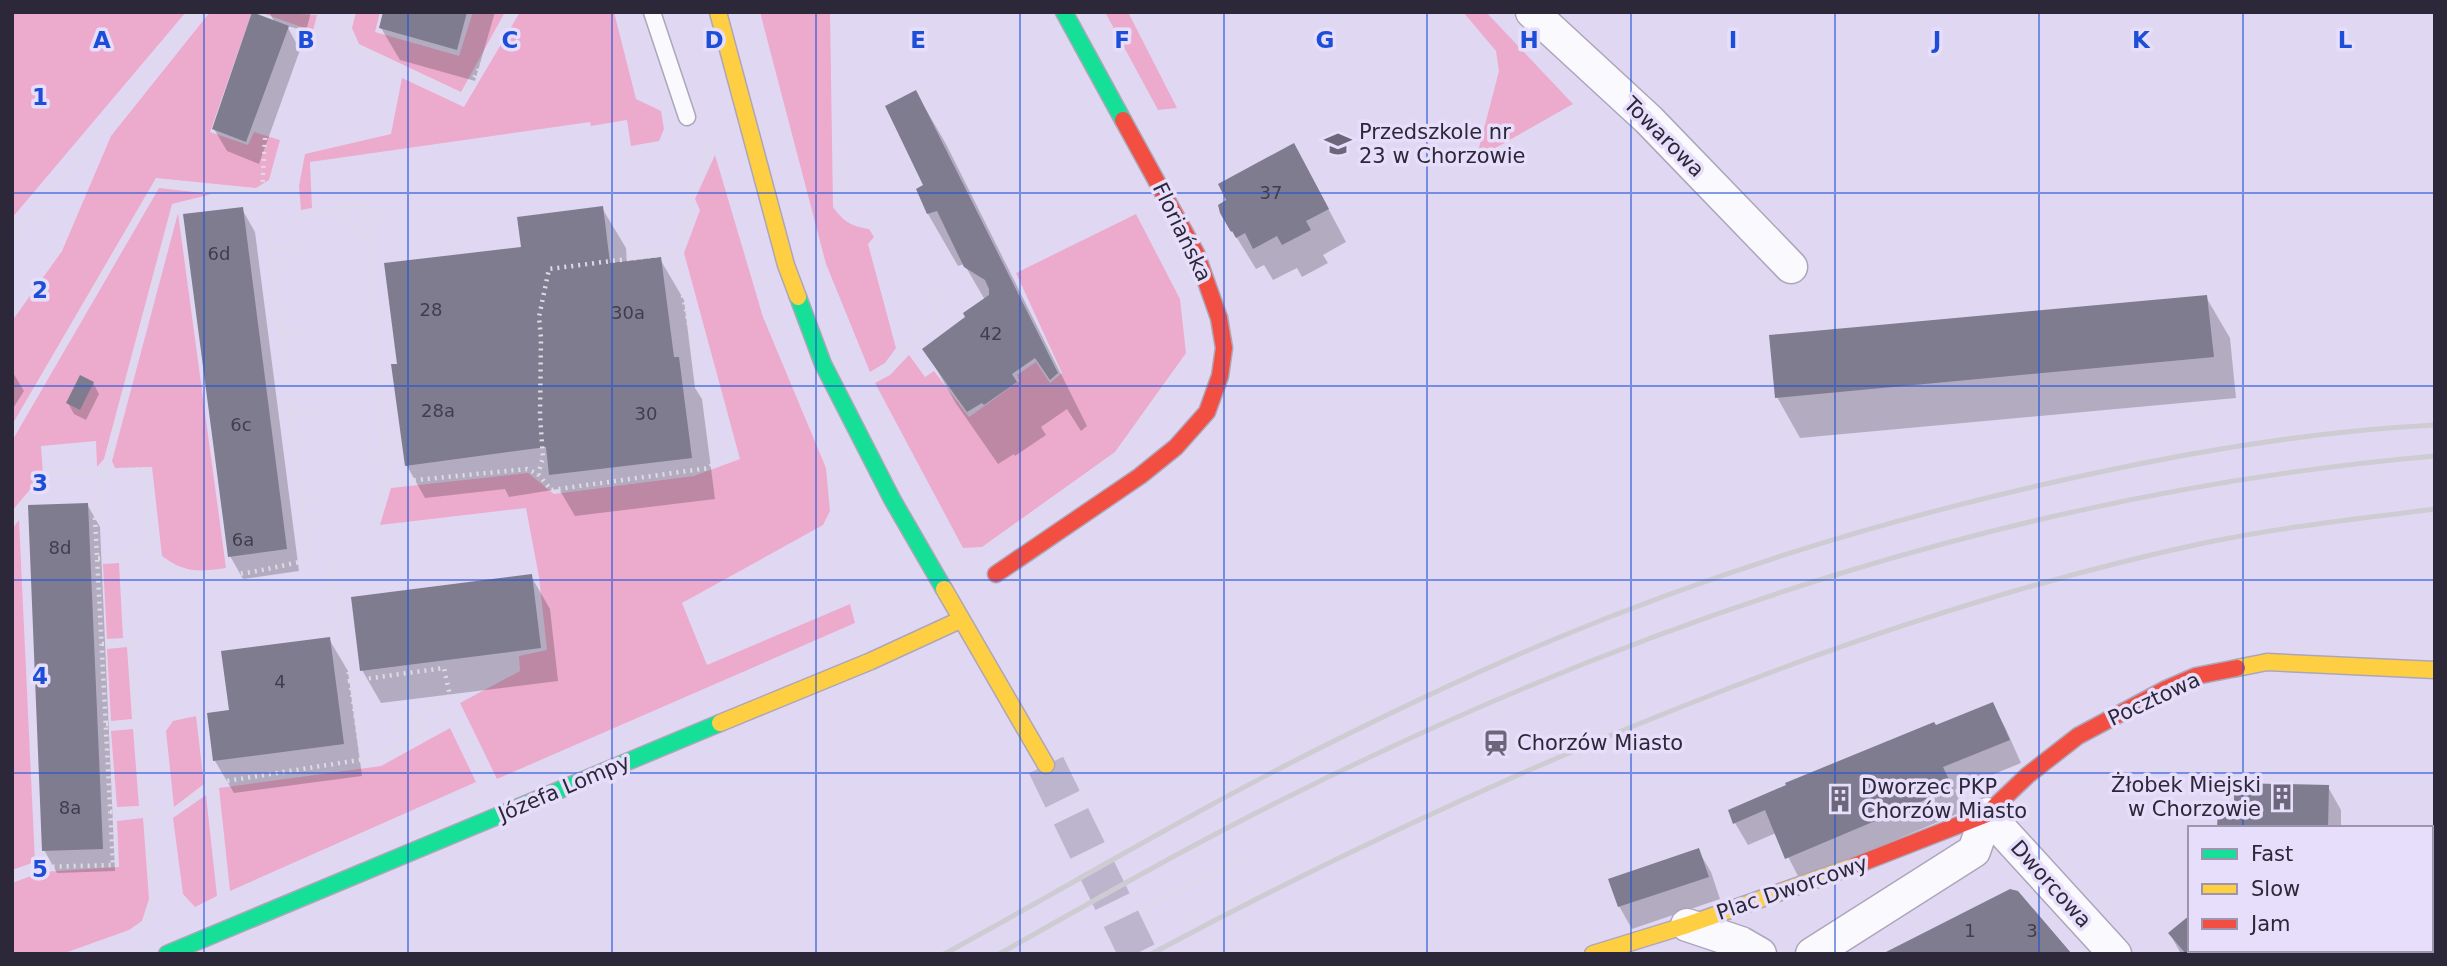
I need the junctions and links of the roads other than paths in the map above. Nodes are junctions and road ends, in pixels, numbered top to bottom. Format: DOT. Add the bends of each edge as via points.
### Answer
graph roads {
  1 [pos="652,12"];
  2 [pos="718,12"];
  3 [pos="1064,12"];
  4 [pos="1532,12"];
  5 [pos="687,117"];
  6 [pos="1791,267"];
  7 [pos="996,574"];
  8 [pos="960,620"];
  9 [pos="2435,670"];
  10 [pos="1046,765"];
  11 [pos="1987,814"];
  12 [pos="1687,925"];
  13 [pos="168,953"];
  14 [pos="1593,954"];
  15 [pos="1760,954"];
  16 [pos="1812,954"];
  17 [pos="2115,954"];
  1 -- 5 [label="lane"];
  2 -- 8 [label="street" via="776,231 806,322 840,400"];
  3 -- 7 [label="street, Floriańska" via="1196,253 1219,318 1224,348 1207,412 1176,447"];
  4 -- 6 [label="street, Towarowa" via="1649,120"];
  8 -- 10 [label="street"];
  8 -- 13 [label="street, Józefa Lompy" via="859,667"];
  9 -- 11 [label="street, Pocztowa" via="2267,662 2196,676 2078,736"];
  11 -- 12 [label="street, Plac Dworcowy"];
  11 -- 16 [label="street" via="1974,851"];
  11 -- 17 [label="street, Dworcowa"];
  12 -- 14 [label="street, Plac Dworcowy"];
  12 -- 15 [label="street"];
}
